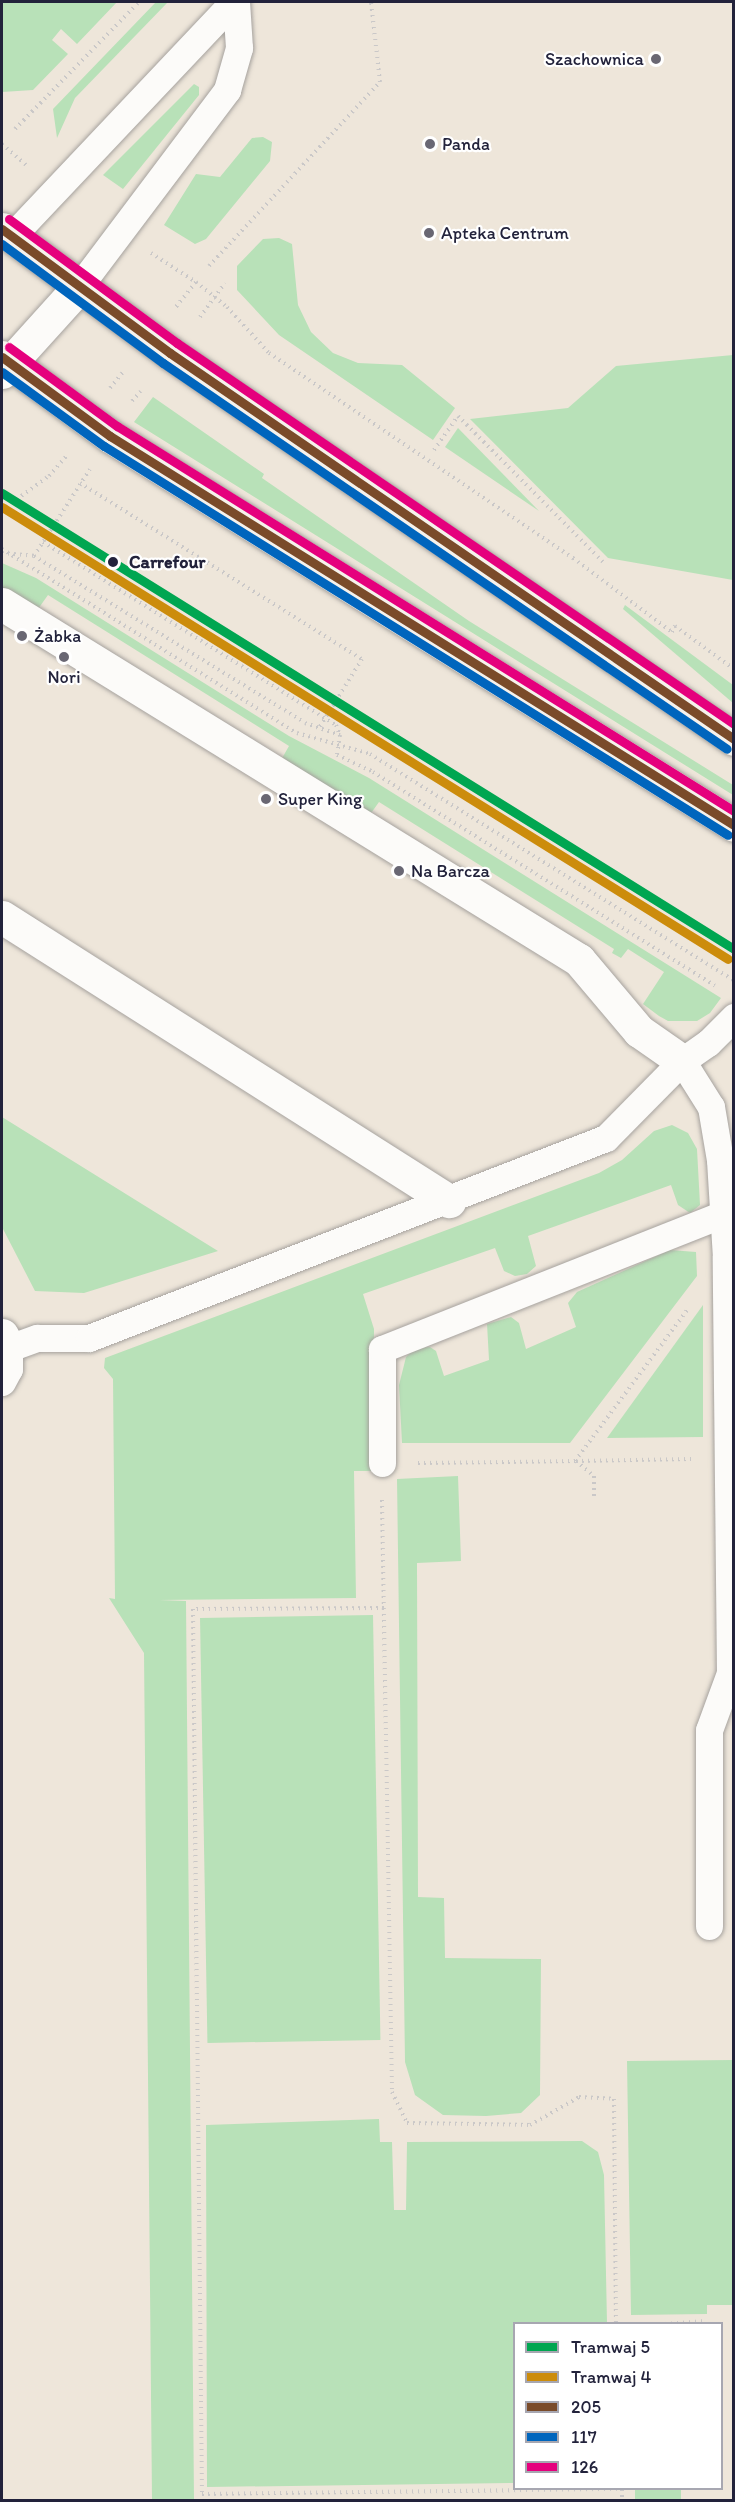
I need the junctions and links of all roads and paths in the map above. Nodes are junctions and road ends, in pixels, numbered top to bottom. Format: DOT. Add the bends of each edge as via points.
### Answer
graph roads {
  1 [pos="140,2"];
  2 [pos="234,2"];
  3 [pos="371,2"];
  4 [pos="15,129"];
  5 [pos="2,144"];
  6 [pos="20,160"];
  7 [pos="5,238"];
  8 [pos="163,261"];
  9 [pos="209,266"];
  10 [pos="196,282"];
  11 [pos="225,283"];
  12 [pos="78,288"];
  13 [pos="215,296"];
  14 [pos="181,301"];
  15 [pos="200,317"];
  16 [pos="4,364"];
  17 [pos="73,447"];
  18 [pos="434,450"];
  19 [pos="94,464"];
  20 [pos="80,483"];
  21 [pos="2,510"];
  22 [pos="42,542"];
  23 [pos="2,551"];
  24 [pos="10,554"];
  25 [pos="34,556"];
  26 [pos="604,563"];
  27 [pos="2,604"];
  28 [pos="734,669"];
  29 [pos="325,718"];
  30 [pos="319,728"];
  31 [pos="340,735"];
  32 [pos="734,739"];
  33 [pos="339,745"];
  34 [pos="734,825"];
  35 [pos="2,917"];
  36 [pos="734,980"];
  37 [pos="730,1005"];
  38 [pos="682,1061"];
  39 [pos="449,1201"];
  40 [pos="723,1214"];
  41 [pos="726,1258"];
  42 [pos="5,1342"];
  43 [pos="2,1382"];
  44 [pos="727,1459"];
  45 [pos="575,1461"];
  46 [pos="382,1463"];
  47 [pos="594,1500"];
  48 [pos="384,1608"];
  49 [pos="709,1926"];
  50 [pos="705,2321"];
  51 [pos="616,2322"];
  52 [pos="692,2322"];
  53 [pos="538,2490"];
  1 -- 4 [label="path"];
  2 -- 7 [label="lane"];
  2 -- 12 [label="lane" via="239,48 227,90"];
  3 -- 9 [label="path" via="380,82"];
  5 -- 6 [label="path"];
  7 -- 12 [label="main road"];
  8 -- 10 [label="path"];
  10 -- 13 [label="path"];
  10 -- 14 [label="path"];
  11 -- 13 [label="path"];
  12 -- 16 [label="street"];
  12 -- 32 [label="main road"];
  13 -- 15 [label="path"];
  13 -- 28 [label="path" via="269,353 573,558 672,632 675,626"];
  16 -- 34 [label="main road" via="110,436"];
  17 -- 21 [label="path" via="49,476"];
  18 -- 26 [label="path" via="458,416"];
  19 -- 20 [label="path"];
  20 -- 22 [label="path"];
  20 -- 29 [label="path" via="362,659"];
  22 -- 25 [label="path"];
  22 -- 29 [label="path"];
  23 -- 24 [label="path"];
  24 -- 25 [label="path"];
  24 -- 33 [label="path" via="297,733"];
  25 -- 30 [label="path"];
  27 -- 38 [label="street" via="579,960 639,1031"];
  29 -- 30 [label="path"];
  29 -- 31 [label="path" via="336,725"];
  30 -- 31 [label="path"];
  31 -- 33 [label="path"];
  33 -- 36 [label="path" via="370,754"];
  33 -- 37 [label="path" via="337,755 373,772"];
  35 -- 39 [label="street"];
  37 -- 38 [label="lane" via="708,1043"];
  38 -- 39 [label="lane" via="606,1138"];
  38 -- 40 [label="lane" via="711,1107"];
  39 -- 42 [label="lane" via="89,1338"];
  40 -- 41 [label="lane"];
  40 -- 46 [label="lane" via="382,1349"];
  41 -- 44 [label="lane"];
  41 -- 45 [label="path"];
  42 -- 43 [label="lane" via="9,1370"];
  44 -- 45 [label="path"];
  44 -- 49 [label="lane" via="730,1673 709,1730"];
  45 -- 46 [label="path"];
  45 -- 47 [label="path" via="594,1476"];
  46 -- 48 [label="path"];
  48 -- 51 [label="path" via="392,2092 407,2123 530,2125 579,2097 614,2099"];
  48 -- 53 [label="path" via="193,1609 202,2494"];
  50 -- 52 [label="path"];
}
